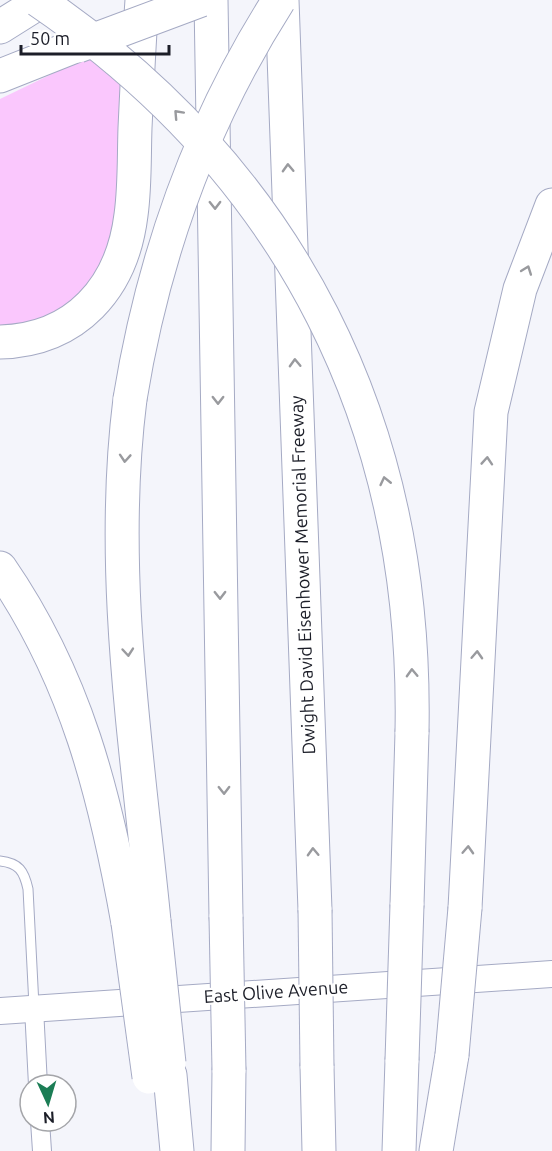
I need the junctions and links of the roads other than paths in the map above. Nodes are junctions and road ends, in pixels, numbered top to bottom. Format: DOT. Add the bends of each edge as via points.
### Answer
graph roads {
  1 [pos="38,0"];
  2 [pos="44,0"];
  3 [pos="142,0"];
  4 [pos="201,0"];
  5 [pos="211,0"];
  6 [pos="280,0"];
  7 [pos="0,27"];
  8 [pos="0,76"];
  9 [pos="552,206"];
  10 [pos="0,342"];
  11 [pos="0,568"];
  12 [pos="0,861"];
  13 [pos="141,922"];
  14 [pos="552,974"];
  15 [pos="34,1008"];
  16 [pos="0,1011"];
  17 [pos="37,1073"];
  18 [pos="159,1076"];
  19 [pos="41,1133"];
  20 [pos="42,1151"];
  21 [pos="158,1151"];
  22 [pos="177,1151"];
  23 [pos="228,1151"];
  24 [pos="319,1151"];
  25 [pos="399,1151"];
  26 [pos="436,1151"];
  25 -- 1 [label="highway, one-way, bridge" via="412,732 409,617 398,536 380,463 357,392 292,258 207,146 171,107 130,69"];
  2 -- 7 [label="highway"];
  3 -- 10 [label="highway" via="132,214 118,265 97,299 81,315 38,337"];
  4 -- 8 [label="highway, bridge"];
  5 -- 23 [label="highway, one-way, bridge"];
  6 -- 13 [label="highway, one-way, bridge" via="234,77 182,196 156,274 130,399 122,498 122,581"];
  24 -- 6 [label="highway, Dwight David Eisenhower Memorial Freeway, one-way, bridge" via="315,910"];
  26 -- 9 [label="highway, one-way, bridge" via="452,1054 465,909 491,412 520,289"];
  11 -- 13 [label="highway" via="51,655 84,734"];
  12 -- 15 [label="lane" via="14,863 25,873"];
  13 -- 18 [label="highway, bridge"];
  14 -- 15 [label="main road, East Olive Avenue"];
  15 -- 16 [label="main road, East Olive Avenue"];
  15 -- 17 [label="street"];
  18 -- 21 [label="highway"];
  18 -- 22 [label="highway"];
  19 -- 20 [label="street"];
}
